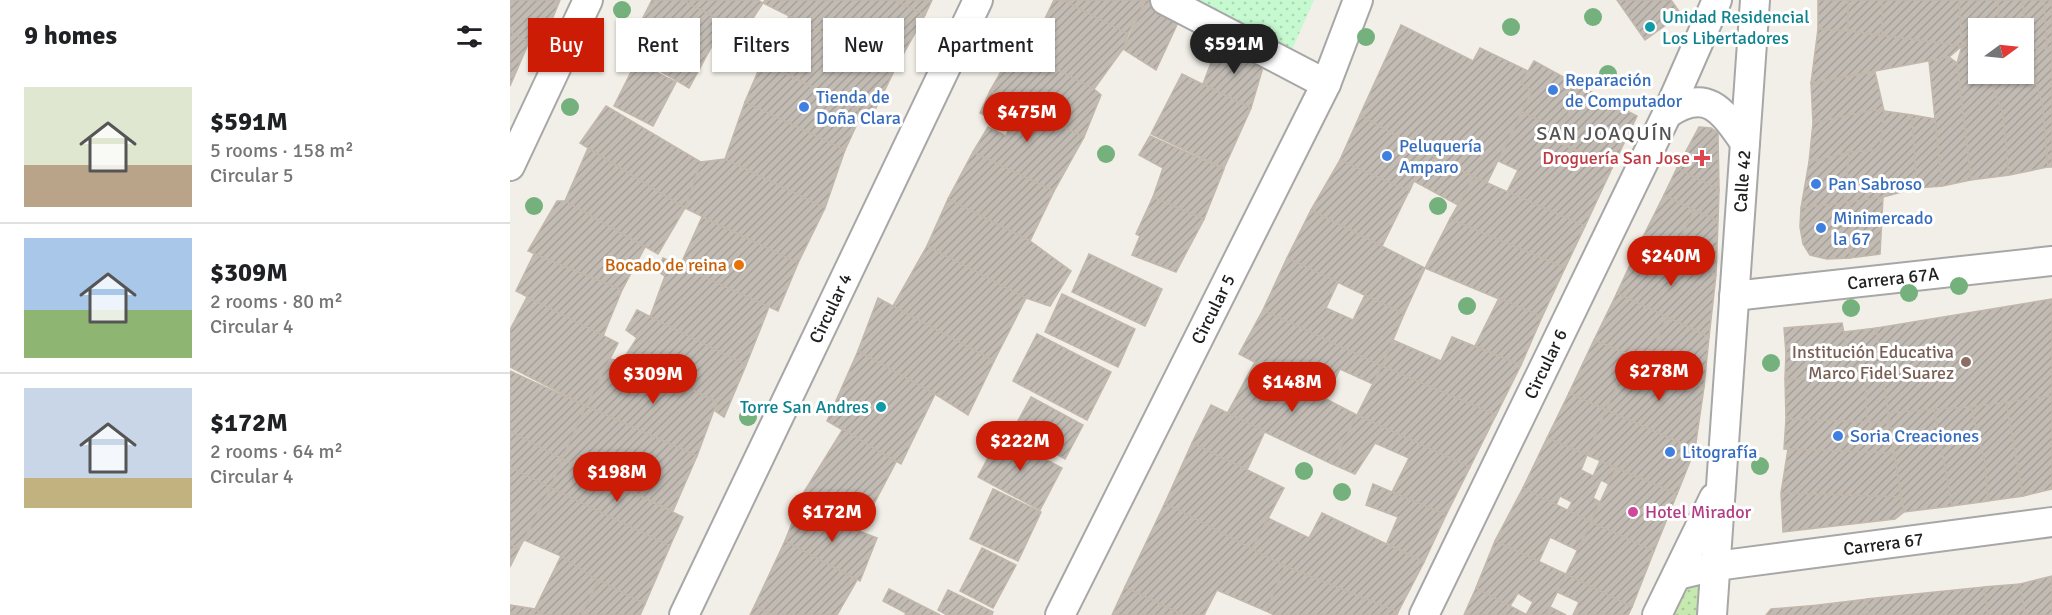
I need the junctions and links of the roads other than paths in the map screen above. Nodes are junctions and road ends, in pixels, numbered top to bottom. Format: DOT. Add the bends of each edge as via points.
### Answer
graph roads {
  1 [pos="588,0"];
  2 [pos="978,0"];
  3 [pos="1165,0"];
  4 [pos="1358,0"];
  5 [pos="1717,0"];
  6 [pos="1755,0"];
  7 [pos="1326,84"];
  8 [pos="1667,114"];
  9 [pos="1745,143"];
  10 [pos="510,166"];
  11 [pos="2052,261"];
  12 [pos="1734,296"];
  13 [pos="1721,482"];
  14 [pos="2052,522"];
  15 [pos="1716,566"];
  16 [pos="1678,575"];
  17 [pos="684,615"];
  18 [pos="1060,615"];
  19 [pos="1424,615"];
  20 [pos="1657,615"];
  21 [pos="1712,615"];
  1 -- 10 [label="street"];
  2 -- 17 [label="street, Circular 4"];
  3 -- 7 [label="street"];
  4 -- 7 [label="street, Circular 5"];
  5 -- 8 [label="street, Circular 6"];
  6 -- 9 [label="street, Calle 42"];
  7 -- 18 [label="street, Circular 5"];
  8 -- 9 [label="street" via="1682,104 1703,101 1727,117"];
  8 -- 19 [label="street, Circular 6"];
  9 -- 12 [label="street, Calle 42"];
  11 -- 12 [label="street, Carrera 67A"];
  12 -- 13 [label="street, Calle 42"];
  13 -- 15 [label="street, Calle 42"];
  13 -- 16 [label="street"];
  14 -- 15 [label="street, Carrera 67"];
  15 -- 16 [label="street, Carrera 67"];
  15 -- 21 [label="street, Calle 42"];
  16 -- 20 [label="street"];
}
